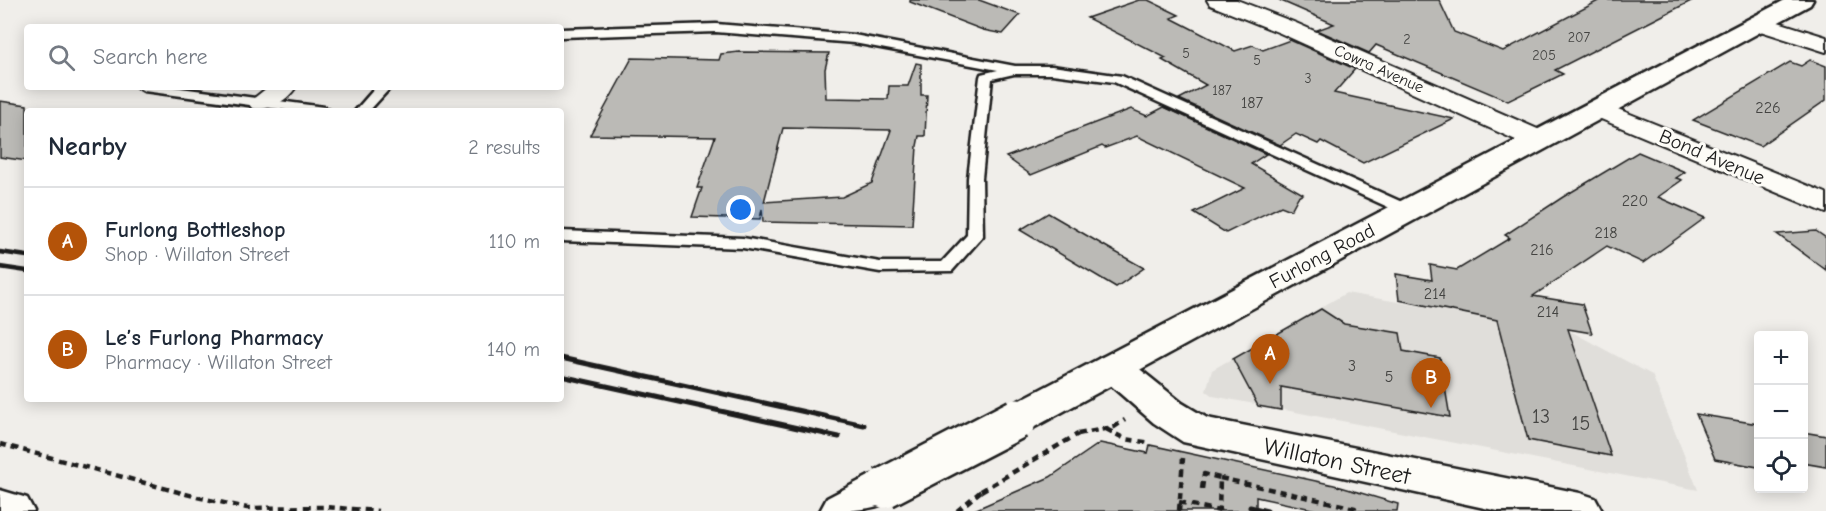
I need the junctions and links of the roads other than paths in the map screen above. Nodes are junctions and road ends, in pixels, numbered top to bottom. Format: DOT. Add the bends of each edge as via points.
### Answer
graph roads {
  1 [pos="1218,0"];
  2 [pos="1802,0"];
  3 [pos="1759,23"];
  4 [pos="564,33"];
  5 [pos="1826,45"];
  6 [pos="1014,70"];
  7 [pos="166,90"];
  8 [pos="280,90"];
  9 [pos="380,90"];
  10 [pos="261,103"];
  11 [pos="300,108"];
  12 [pos="364,108"];
  13 [pos="1598,110"];
  14 [pos="1539,140"];
  15 [pos="1826,204"];
  16 [pos="1407,210"];
  17 [pos="564,236"];
  18 [pos="1113,367"];
  19 [pos="862,503"];
  20 [pos="0,507"];
  21 [pos="12,511"];
  22 [pos="1580,511"];
  1 -- 14 [label="street, Cowra Avenue"];
  2 -- 3 [label="main road, Furlong Road"];
  3 -- 5 [label="street"];
  3 -- 13 [label="main road, Furlong Road"];
  4 -- 6 [label="lane" via="717,28 854,39"];
  6 -- 16 [label="lane" via="1052,70 1117,79"];
  6 -- 17 [label="lane" via="986,77 975,178 975,236 946,267 880,267 743,243"];
  7 -- 10 [label="lane"];
  8 -- 10 [label="street"];
  9 -- 12 [label="lane"];
  10 -- 11 [label="lane"];
  13 -- 14 [label="main road, Furlong Road"];
  13 -- 15 [label="street, Bond Avenue"];
  14 -- 16 [label="main road, Furlong Road"];
  16 -- 18 [label="main road, Furlong Road"];
  18 -- 19 [label="main road, Furlong Road, bridge"];
  18 -- 22 [label="main road, Willaton Street" via="1167,413 1197,431"];
  20 -- 21 [label="main road"];
}
